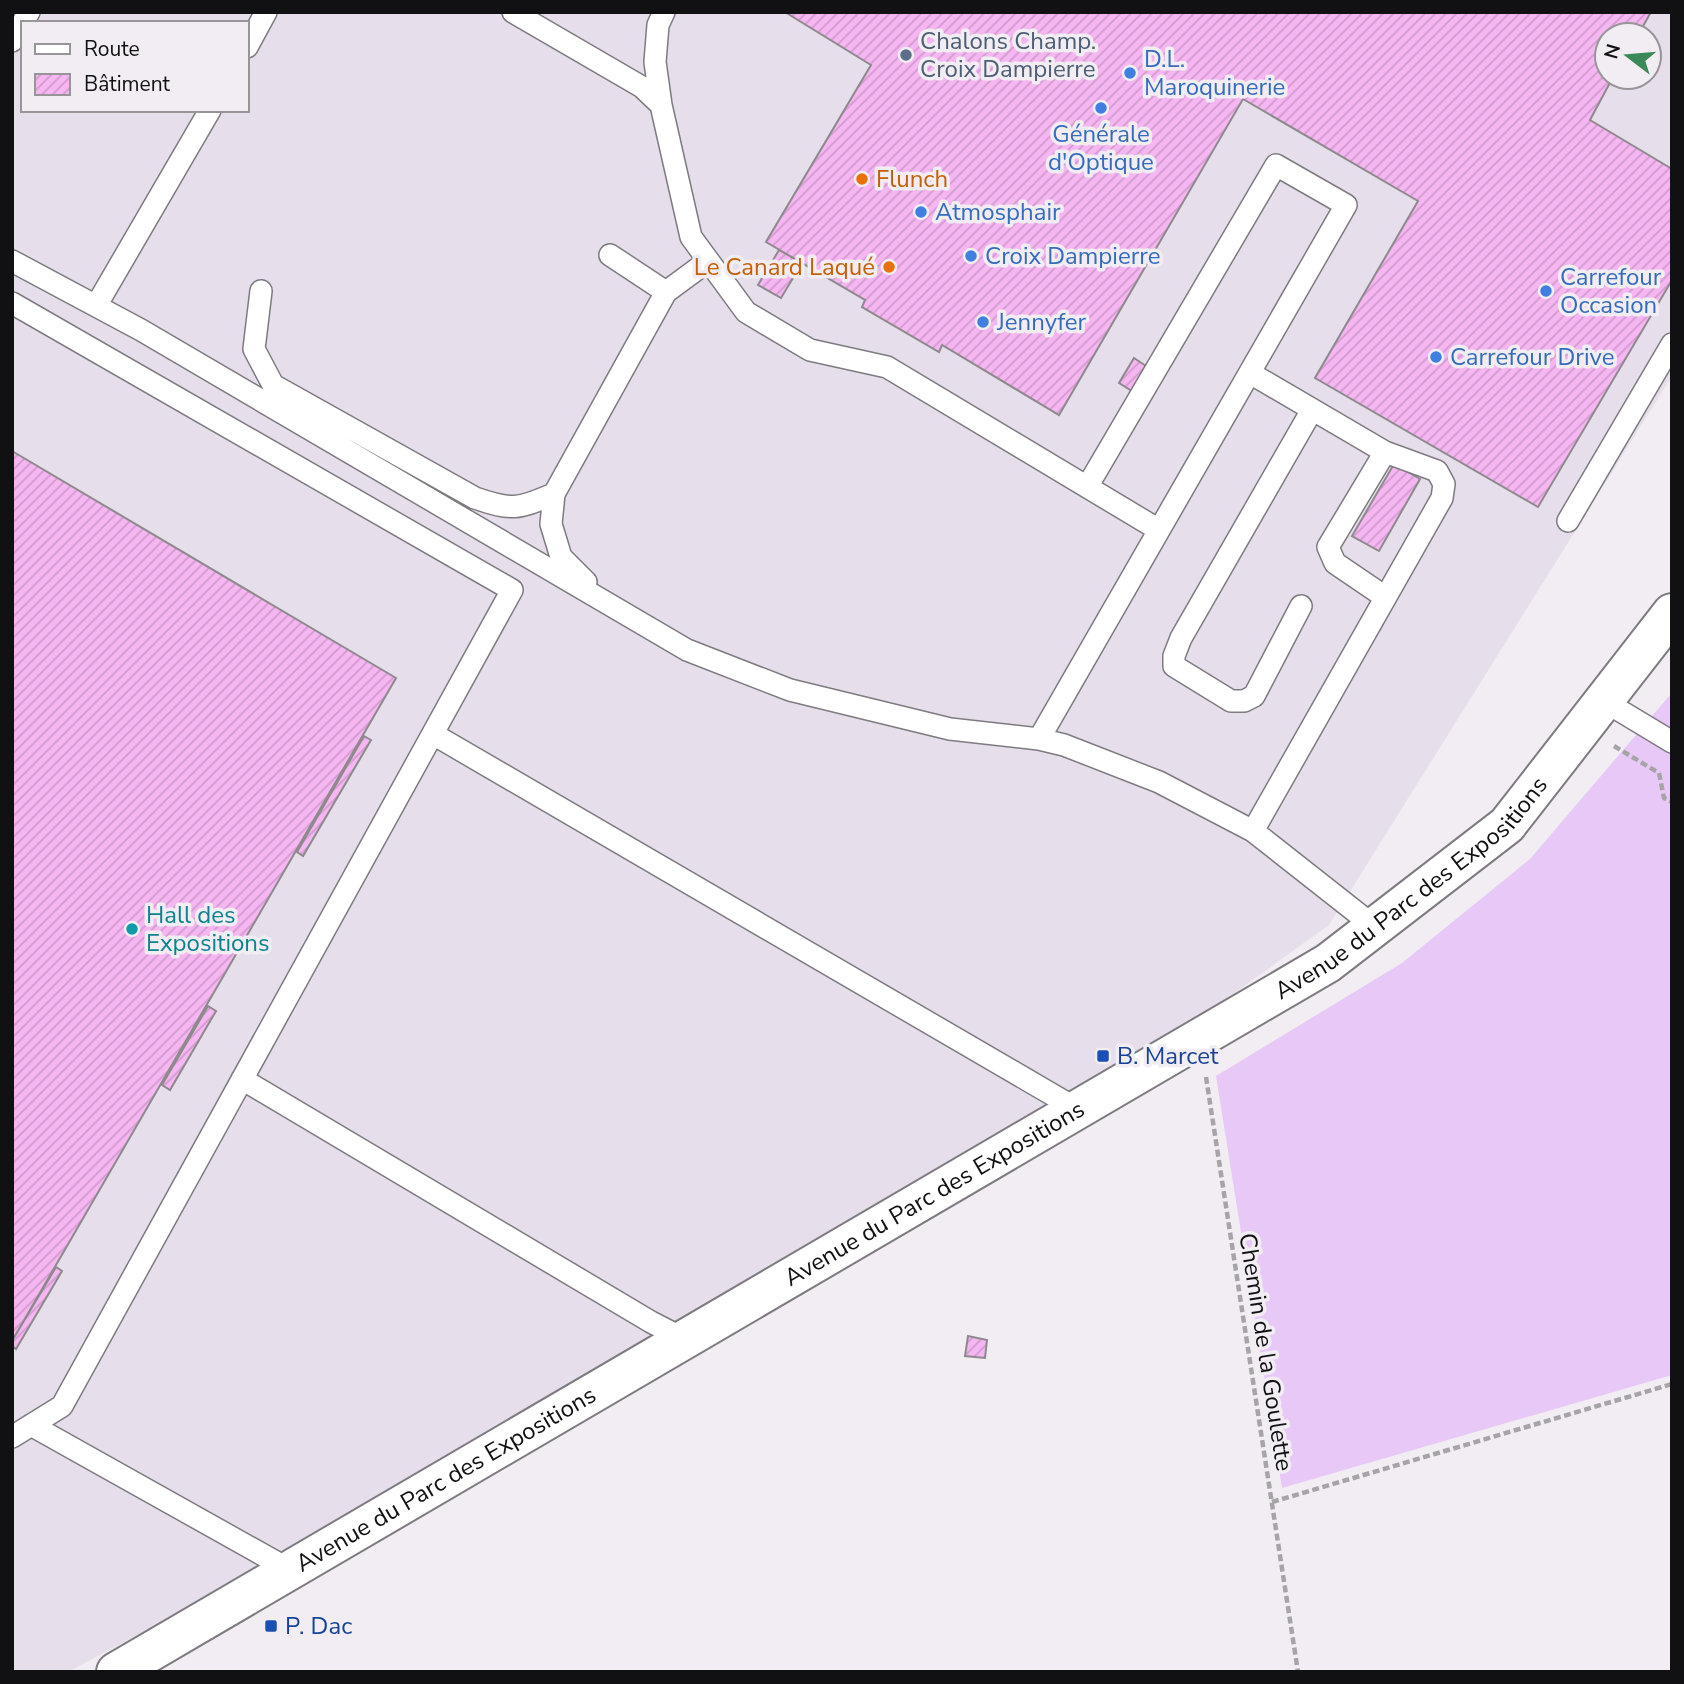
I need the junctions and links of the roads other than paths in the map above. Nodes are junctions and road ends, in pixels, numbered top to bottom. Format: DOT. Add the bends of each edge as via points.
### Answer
graph roads {
  1 [pos="267,12"];
  2 [pos="513,12"];
  3 [pos="664,12"];
  4 [pos="21,26"];
  5 [pos="12,41"];
  6 [pos="248,45"];
  7 [pos="662,105"];
  8 [pos="209,112"];
  9 [pos="610,256"];
  10 [pos="12,261"];
  11 [pos="708,261"];
  12 [pos="261,291"];
  13 [pos="666,292"];
  14 [pos="12,303"];
  15 [pos="96,306"];
  16 [pos="1672,344"];
  17 [pos="1250,373"];
  18 [pos="1312,410"];
  19 [pos="1385,452"];
  20 [pos="1087,487"];
  21 [pos="554,494"];
  22 [pos="1568,520"];
  23 [pos="1159,530"];
  24 [pos="1385,597"];
  25 [pos="607,603"];
  26 [pos="1301,606"];
  27 [pos="1672,613"];
  28 [pos="1594,715"];
  29 [pos="433,734"];
  30 [pos="1039,739"];
  31 [pos="1672,742"];
  32 [pos="1254,831"];
  33 [pos="1375,927"];
  34 [pos="242,1079"];
  35 [pos="1077,1109"];
  36 [pos="684,1339"];
  37 [pos="31,1426"];
  38 [pos="12,1437"];
  39 [pos="290,1570"];
  40 [pos="116,1672"];
  1 -- 6 [label="lane"];
  2 -- 7 [label="lane" via="642,87"];
  3 -- 7 [label="lane" via="658,25 655,62"];
  4 -- 5 [label="lane"];
  7 -- 11 [label="lane" via="691,237"];
  8 -- 15 [label="lane"];
  9 -- 13 [label="lane"];
  10 -- 15 [label="lane"];
  11 -- 13 [label="lane"];
  11 -- 20 [label="lane" via="746,312 810,350 887,367"];
  12 -- 21 [label="lane" via="254,349 273,385 475,498 505,508"];
  13 -- 21 [label="lane"];
  14 -- 29 [label="lane" via="512,590"];
  15 -- 25 [label="lane"];
  16 -- 22 [label="lane"];
  17 -- 18 [label="lane"];
  17 -- 20 [label="lane" via="1346,205 1276,165"];
  17 -- 23 [label="lane"];
  18 -- 19 [label="lane"];
  18 -- 26 [label="lane" via="1181,638 1174,666 1231,701 1244,701 1254,696"];
  19 -- 24 [label="lane" via="1328,547 1335,563"];
  19 -- 24 [label="lane" via="1437,471 1444,484 1441,498"];
  20 -- 23 [label="lane"];
  21 -- 25 [label="lane" via="551,524 561,556"];
  23 -- 30 [label="lane"];
  24 -- 32 [label="lane"];
  25 -- 30 [label="lane" via="687,650 790,691 950,729"];
  27 -- 28 [label="street, Avenue du Parc des Expositions"];
  28 -- 31 [label="lane"];
  28 -- 33 [label="street, Avenue du Parc des Expositions" via="1507,825"];
  29 -- 34 [label="lane"];
  29 -- 35 [label="lane"];
  30 -- 32 [label="lane" via="1159,782"];
  32 -- 33 [label="lane"];
  33 -- 35 [label="street, Avenue du Parc des Expositions" via="1328,963"];
  34 -- 36 [label="lane"];
  34 -- 37 [label="lane" via="62,1406"];
  35 -- 36 [label="street, Avenue du Parc des Expositions"];
  36 -- 39 [label="street, Avenue du Parc des Expositions"];
  37 -- 38 [label="lane"];
  37 -- 39 [label="lane"];
  39 -- 40 [label="street, Avenue du Parc des Expositions"];
}
